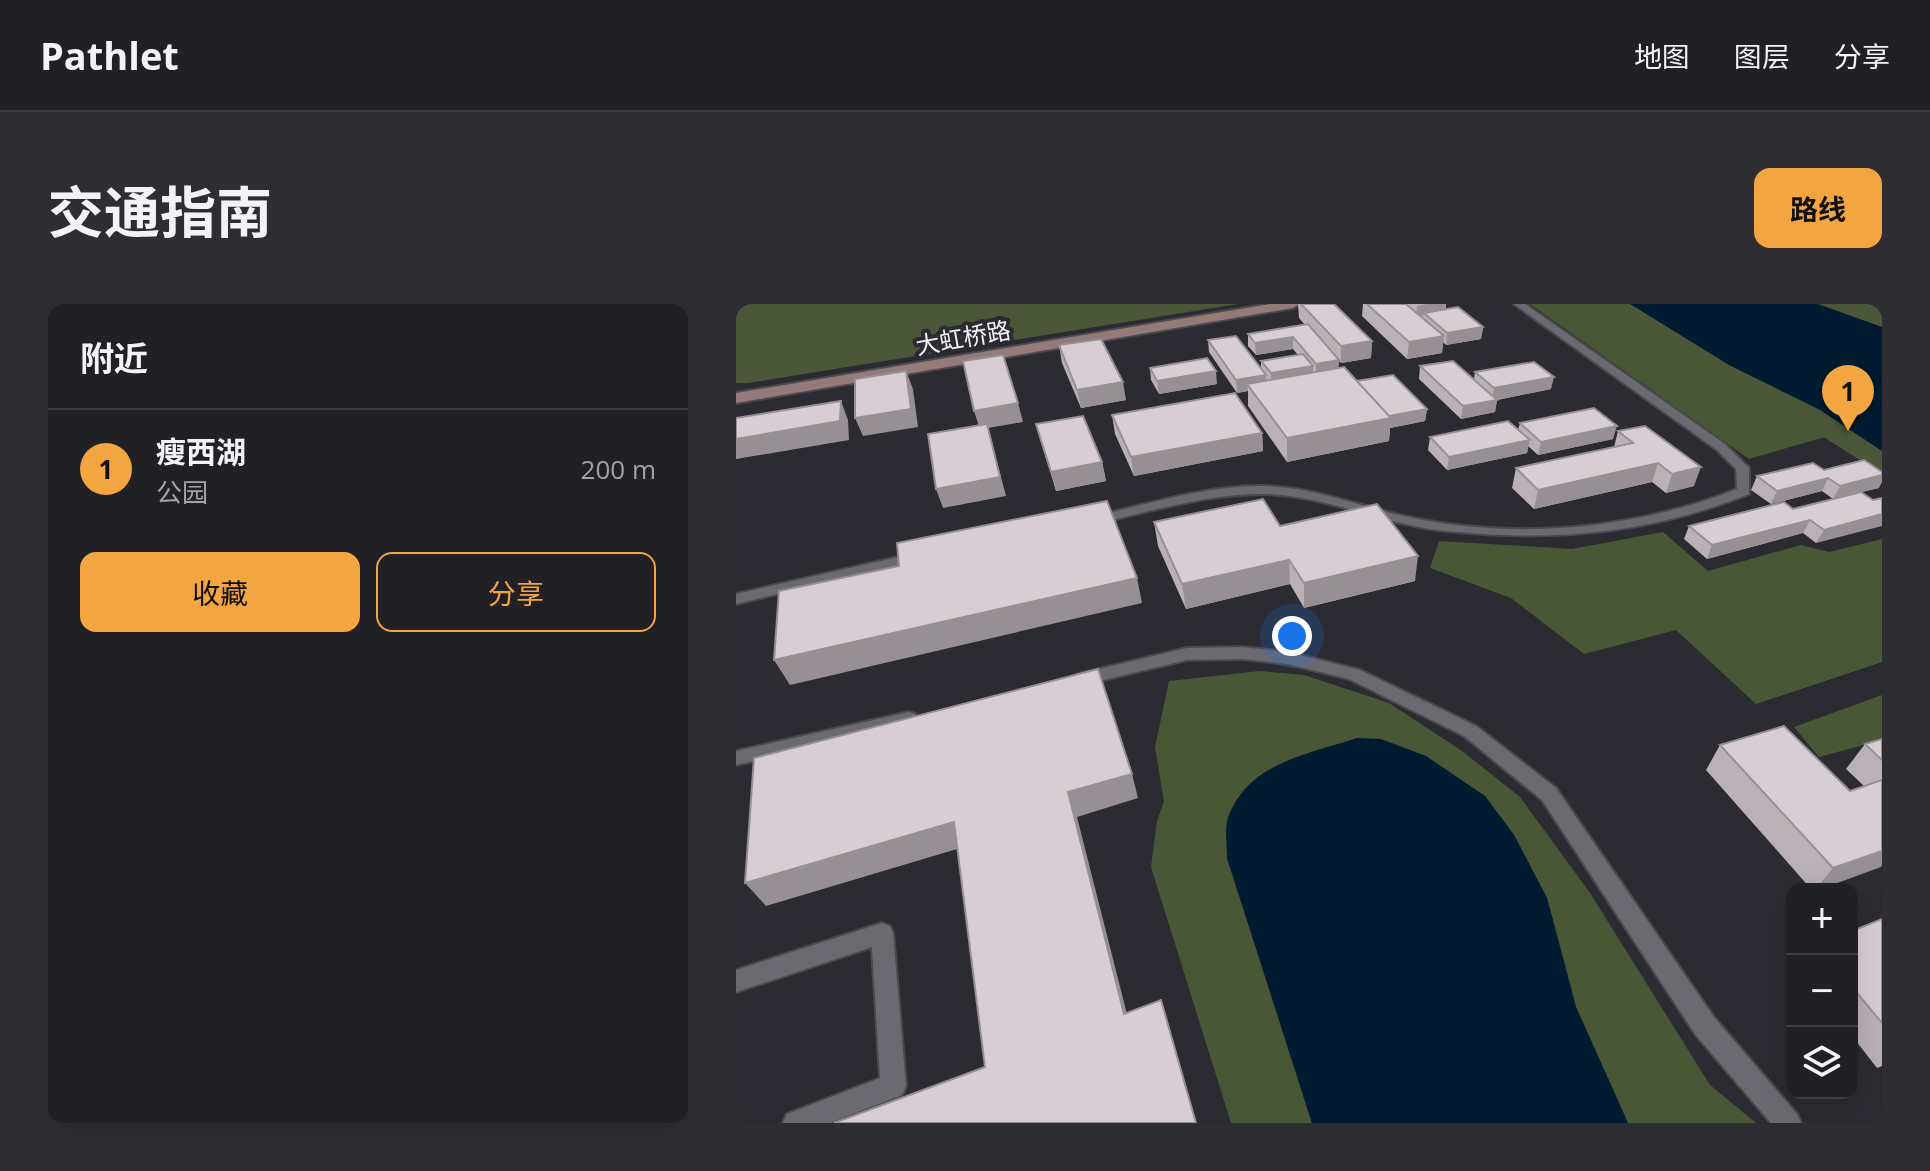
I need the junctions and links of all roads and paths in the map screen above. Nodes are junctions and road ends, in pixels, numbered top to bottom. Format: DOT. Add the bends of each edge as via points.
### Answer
graph roads {
  1 [pos="1293,304"];
  2 [pos="1519,304"];
  3 [pos="736,398"];
  4 [pos="1068,525"];
  5 [pos="932,553"];
  6 [pos="736,599"];
  7 [pos="1064,683"];
  8 [pos="926,715"];
  9 [pos="736,758"];
  10 [pos="736,981"];
  11 [pos="796,1123"];
  12 [pos="1788,1123"];
  1 -- 3 [label="street, 大虹桥路"];
  2 -- 4 [label="lane" via="1721,447 1742,468 1744,491 1703,508 1598,532 1430,526 1263,490"];
  5 -- 6 [label="lane"];
  7 -- 12 [label="lane" via="1187,654 1288,658 1354,674 1470,731 1549,794 1704,1025"];
  8 -- 9 [label="lane"];
  10 -- 11 [label="lane" via="882,933 893,1086"];
}
